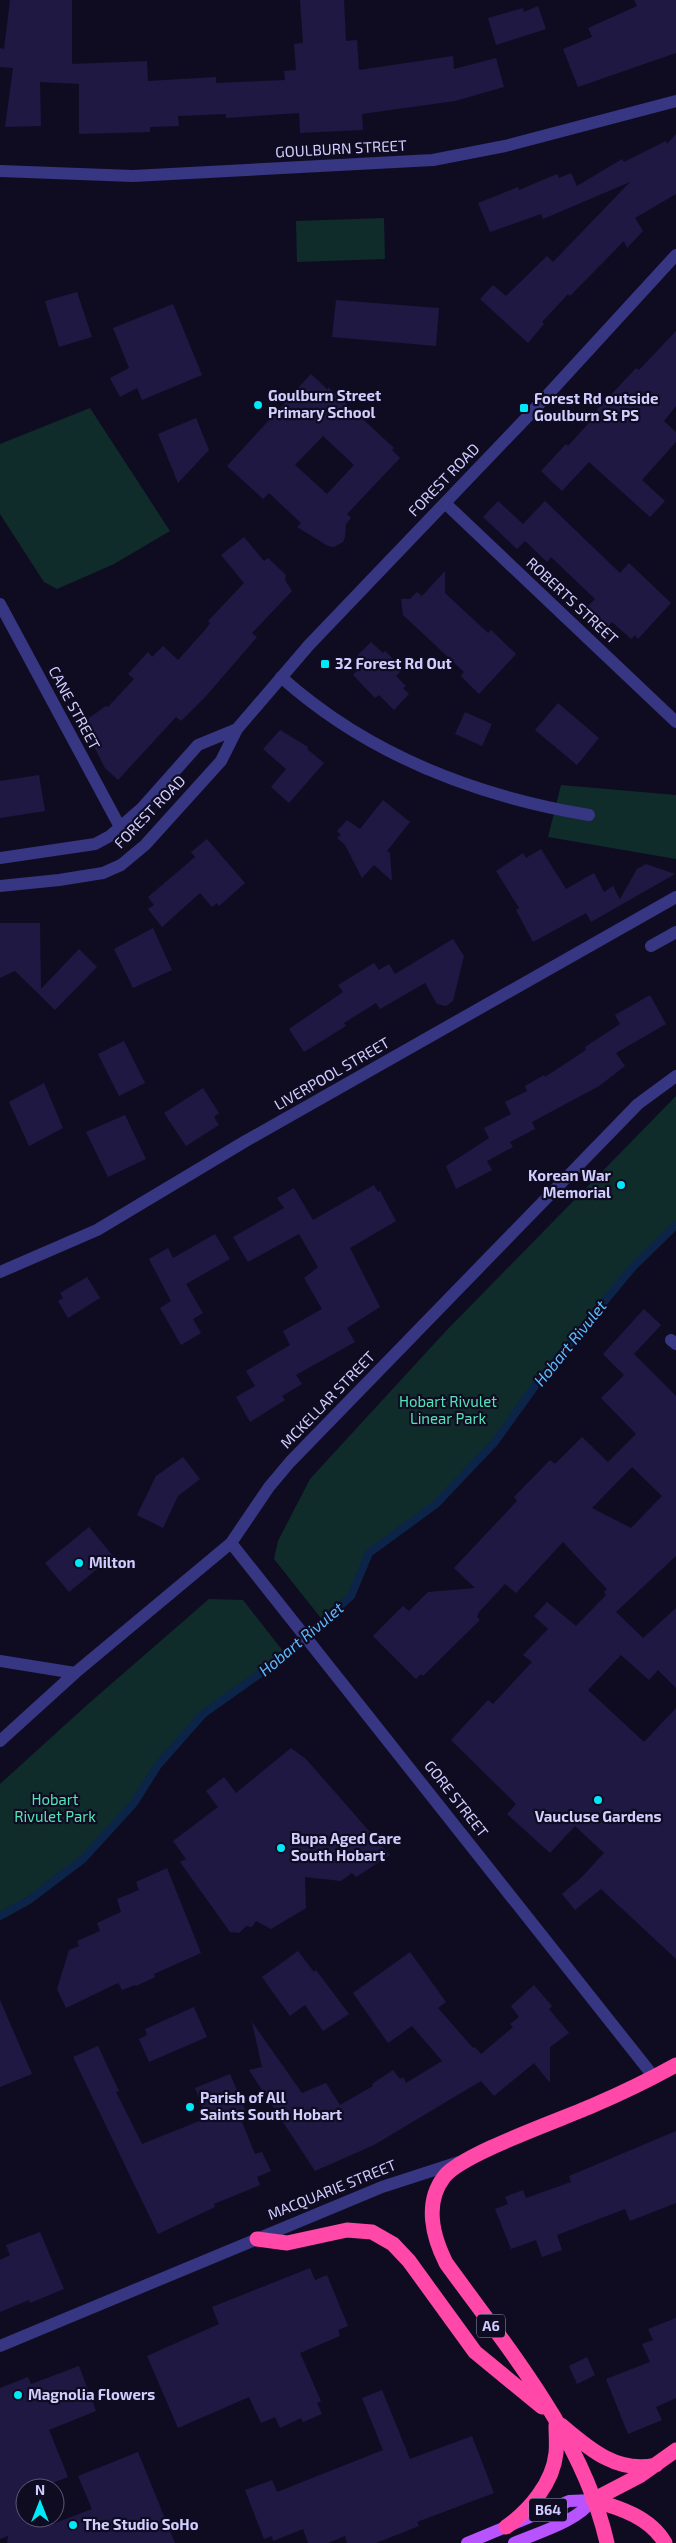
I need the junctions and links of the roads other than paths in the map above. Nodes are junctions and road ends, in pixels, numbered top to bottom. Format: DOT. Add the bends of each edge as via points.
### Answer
graph roads {
  1 [pos="676,101"];
  2 [pos="0,171"];
  3 [pos="676,255"];
  4 [pos="445,503"];
  5 [pos="0,604"];
  6 [pos="281,677"];
  7 [pos="676,722"];
  8 [pos="237,729"];
  9 [pos="589,815"];
  10 [pos="120,827"];
  11 [pos="0,858"];
  12 [pos="0,886"];
  13 [pos="676,898"];
  14 [pos="676,932"];
  15 [pos="651,946"];
  16 [pos="676,1076"];
  17 [pos="0,1272"];
  18 [pos="231,1543"];
  19 [pos="0,1661"];
  20 [pos="75,1673"];
  21 [pos="0,1742"];
  22 [pos="676,2065"];
  23 [pos="654,2077"];
  24 [pos="472,2157"];
  25 [pos="257,2239"];
  26 [pos="0,2346"];
  27 [pos="556,2421"];
  28 [pos="676,2450"];
  29 [pos="656,2465"];
  30 [pos="593,2500"];
  31 [pos="506,2527"];
  32 [pos="467,2543"];
  33 [pos="514,2543"];
  34 [pos="607,2543"];
  35 [pos="665,2543"];
  1 -- 2 [label="street, GOULBURN STREET" via="505,146 433,160 133,176"];
  3 -- 4 [label="street, FOREST ROAD"];
  4 -- 6 [label="street, FOREST ROAD"];
  4 -- 7 [label="street, ROBERTS STREET"];
  5 -- 10 [label="street, CANE STREET"];
  6 -- 8 [label="street, FOREST ROAD"];
  6 -- 9 [label="street" via="312,704 388,752 440,774 555,810"];
  8 -- 10 [label="street, FOREST ROAD" via="198,745 142,808"];
  8 -- 12 [label="street, FOREST ROAD" via="221,761 145,845 121,865 103,873"];
  10 -- 11 [label="street, FOREST ROAD" via="96,844"];
  13 -- 17 [label="street, LIVERPOOL STREET" via="244,1142 97,1230"];
  14 -- 15 [label="street"];
  16 -- 18 [label="street, MCKELLAR STREET" via="638,1104 290,1462 269,1486"];
  18 -- 20 [label="street, MCKELLAR STREET"];
  18 -- 23 [label="street, GORE STREET"];
  19 -- 20 [label="street"];
  20 -- 21 [label="street, MCKELLAR STREET"];
  22 -- 23 [label="highway, MACQUARIE STREET / A6"];
  23 -- 24 [label="highway, MACQUARIE STREET / A6"];
  24 -- 25 [label="street, MACQUARIE STREET" via="397,2182"];
  24 -- 27 [label="highway, A6" via="444,2176 434,2195 432,2217 439,2248 446,2263"];
  25 -- 26 [label="street, MACQUARIE STREET"];
  25 -- 27 [label="highway" via="287,2243 347,2230 372,2232 393,2244 410,2262 475,2352"];
  27 -- 29 [label="highway" via="606,2459 637,2468"];
  27 -- 30 [label="highway, A6"];
  27 -- 31 [label="highway" via="556,2455 545,2485 518,2518"];
  28 -- 29 [label="highway"];
  29 -- 30 [label="highway"];
  30 -- 31 [label="main road, B64" via="569,2501"];
  30 -- 33 [label="main road, B64" via="568,2520"];
  30 -- 34 [label="highway, A6"];
  30 -- 35 [label="highway" via="635,2515 659,2533"];
  31 -- 32 [label="main road, B64"];
}
